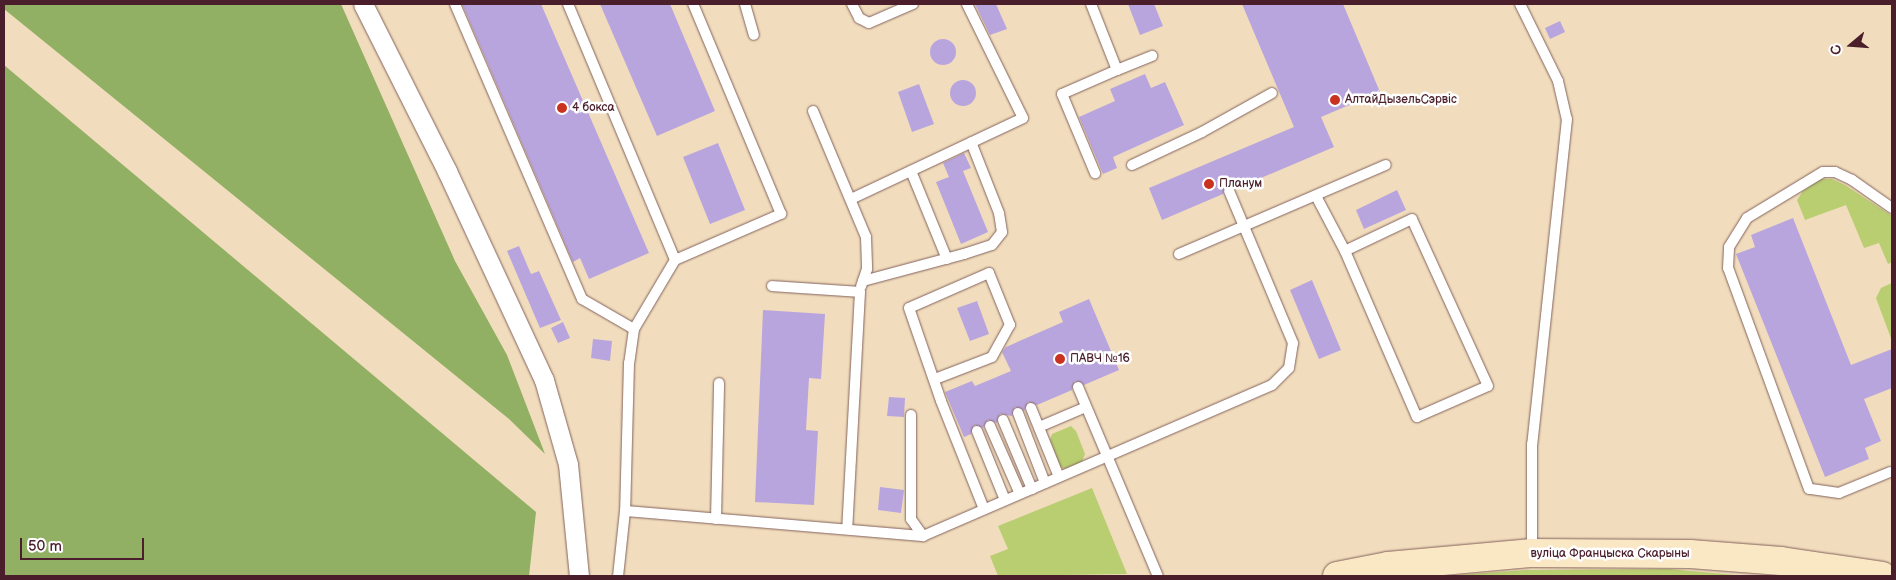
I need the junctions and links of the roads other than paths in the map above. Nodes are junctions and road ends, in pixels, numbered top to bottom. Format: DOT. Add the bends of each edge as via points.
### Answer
graph roads {
  1 [pos="363,4"];
  2 [pos="455,4"];
  3 [pos="568,4"];
  4 [pos="693,4"];
  5 [pos="745,4"];
  6 [pos="852,4"];
  7 [pos="913,4"];
  8 [pos="966,4"];
  9 [pos="1091,4"];
  10 [pos="1520,4"];
  11 [pos="754,35"];
  12 [pos="1152,56"];
  13 [pos="1117,70"];
  14 [pos="1272,93"];
  15 [pos="813,111"];
  16 [pos="971,142"];
  17 [pos="1386,165"];
  18 [pos="1132,166"];
  19 [pos="911,171"];
  20 [pos="1095,173"];
  21 [pos="1229,192"];
  22 [pos="1316,196"];
  23 [pos="851,199"];
  24 [pos="1892,208"];
  25 [pos="1243,226"];
  26 [pos="1345,251"];
  27 [pos="1179,254"];
  28 [pos="947,259"];
  29 [pos="676,260"];
  30 [pos="863,281"];
  31 [pos="772,286"];
  32 [pos="860,292"];
  33 [pos="634,329"];
  34 [pos="935,379"];
  35 [pos="718,383"];
  36 [pos="1078,388"];
  37 [pos="1086,407"];
  38 [pos="1032,408"];
  39 [pos="1018,413"];
  40 [pos="911,415"];
  41 [pos="1003,420"];
  42 [pos="990,426"];
  43 [pos="1039,427"];
  44 [pos="977,431"];
  45 [pos="1108,457"];
  46 [pos="1890,472"];
  47 [pos="1059,477"];
  48 [pos="1045,483"];
  49 [pos="1032,489"];
  50 [pos="1020,494"];
  51 [pos="1005,500"];
  52 [pos="984,509"];
  53 [pos="625,511"];
  54 [pos="716,519"];
  55 [pos="847,529"];
  56 [pos="922,536"];
  57 [pos="1532,553"];
  58 [pos="578,576"];
  59 [pos="618,576"];
  60 [pos="1158,576"];
  61 [pos="1337,576"];
  62 [pos="1882,576"];
  1 -- 58 [label="street" via="447,171 544,380 568,464"];
  2 -- 33 [label="lane" via="582,299"];
  3 -- 29 [label="lane"];
  4 -- 29 [label="lane" via="781,214"];
  5 -- 11 [label="lane"];
  6 -- 7 [label="lane" via="859,18 869,23"];
  8 -- 16 [label="lane" via="1023,118"];
  9 -- 13 [label="lane"];
  10 -- 57 [label="lane" via="1558,81 1567,118 1532,444"];
  12 -- 13 [label="lane"];
  13 -- 20 [label="lane" via="1062,94"];
  14 -- 18 [label="lane"];
  15 -- 23 [label="lane"];
  16 -- 19 [label="lane"];
  16 -- 28 [label="lane" via="999,213 1002,232 992,245"];
  17 -- 22 [label="lane"];
  19 -- 23 [label="lane"];
  19 -- 28 [label="lane"];
  21 -- 25 [label="lane"];
  22 -- 25 [label="lane"];
  22 -- 26 [label="lane"];
  23 -- 30 [label="lane" via="866,237 867,269"];
  24 -- 46 [label="lane" via="1852,180 1835,172 1822,172 1747,218 1729,247 1728,268 1809,489 1839,493"];
  25 -- 27 [label="lane"];
  25 -- 45 [label="lane" via="1293,343 1289,368 1272,385"];
  26 -- 26 [label="lane" via="1417,417 1488,386 1412,219"];
  28 -- 30 [label="lane"];
  29 -- 33 [label="lane"];
  30 -- 32 [label="lane"];
  31 -- 32 [label="lane"];
  32 -- 55 [label="lane"];
  33 -- 53 [label="lane" via="629,363"];
  34 -- 34 [label="lane" via="909,308 989,273 1010,325 992,357"];
  34 -- 52 [label="lane"];
  35 -- 54 [label="lane"];
  36 -- 37 [label="lane"];
  37 -- 43 [label="lane"];
  37 -- 45 [label="lane"];
  38 -- 43 [label="lane"];
  39 -- 48 [label="lane"];
  40 -- 56 [label="lane" via="911,519"];
  41 -- 49 [label="lane"];
  42 -- 50 [label="lane"];
  43 -- 47 [label="lane"];
  44 -- 51 [label="lane"];
  45 -- 47 [label="lane"];
  45 -- 60 [label="lane"];
  47 -- 48 [label="lane"];
  48 -- 49 [label="lane"];
  49 -- 50 [label="lane"];
  50 -- 51 [label="lane"];
  51 -- 52 [label="lane"];
  52 -- 56 [label="lane"];
  53 -- 54 [label="lane"];
  53 -- 59 [label="lane"];
  54 -- 55 [label="lane"];
  55 -- 56 [label="lane"];
  57 -- 61 [label="main road, вуліца Францыска Скарыны" via="1388,566"];
  57 -- 62 [label="main road, вуліца Францыска Скарыны" via="1690,554"];
}
